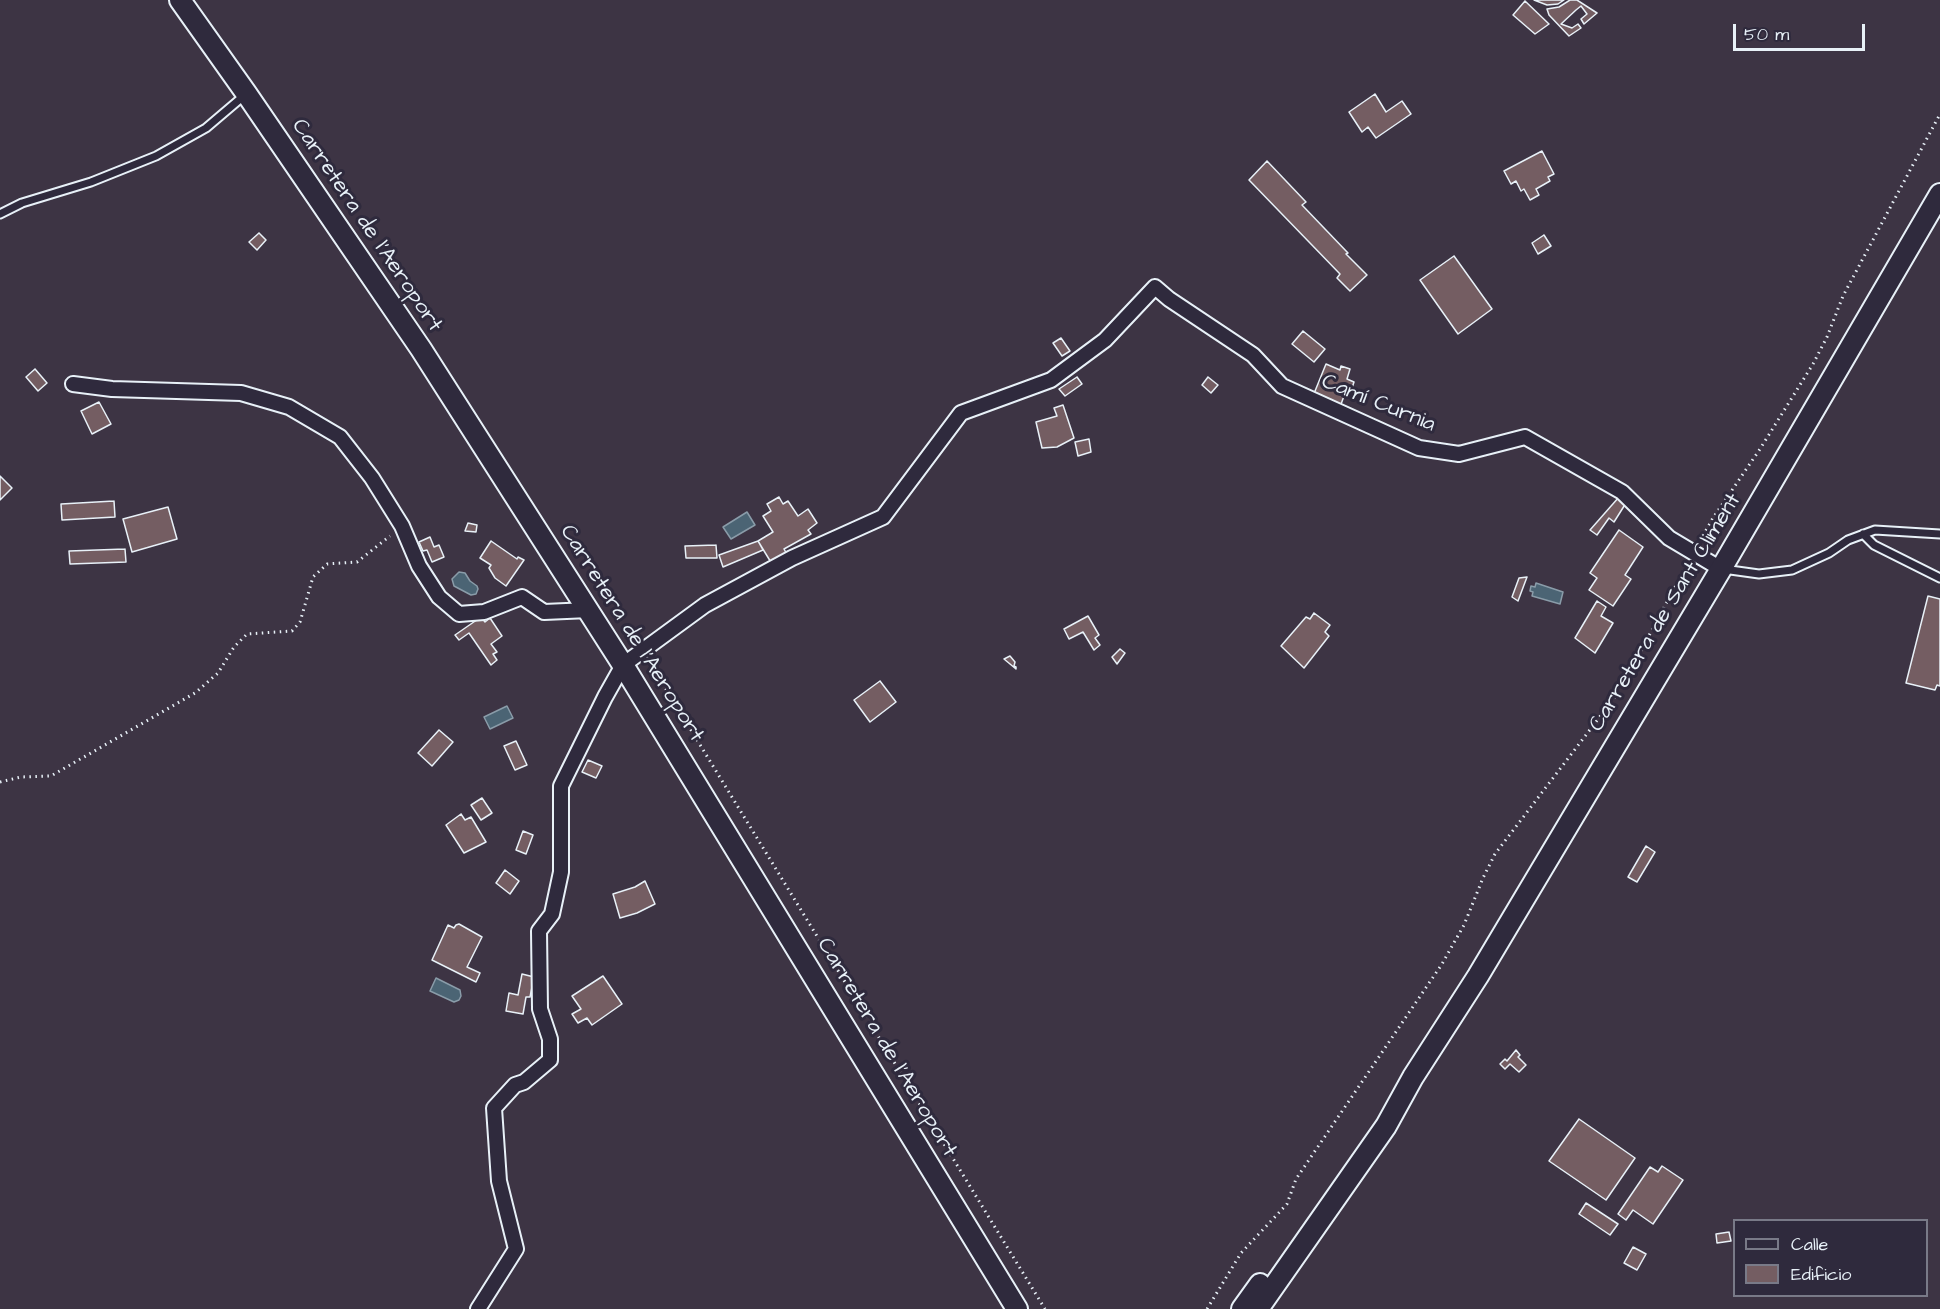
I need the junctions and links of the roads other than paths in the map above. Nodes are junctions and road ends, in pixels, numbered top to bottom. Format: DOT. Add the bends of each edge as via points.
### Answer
graph roads {
  1 [pos="180,0"];
  2 [pos="246,93"];
  3 [pos="1940,194"];
  4 [pos="0,214"];
  5 [pos="73,384"];
  6 [pos="1863,534"];
  7 [pos="1940,534"];
  8 [pos="1720,569"];
  9 [pos="1940,578"];
  10 [pos="588,610"];
  11 [pos="623,665"];
  12 [pos="1413,1077"];
  13 [pos="478,1309"];
  14 [pos="1017,1309"];
  15 [pos="1242,1309"];
  16 [pos="1258,1309"];
  1 -- 2 [label="main road, Carretera de l'Aeroport"];
  2 -- 4 [label="lane" via="206,128 156,156"];
  2 -- 10 [label="main road, Carretera de l'Aeroport" via="421,349"];
  3 -- 8 [label="main road, Carretera de Sant Climent"];
  5 -- 10 [label="street" via="241,393 289,407 340,437 402,526 419,566 440,597 459,614 484,612 522,597 544,612"];
  6 -- 7 [label="lane" via="1875,530"];
  6 -- 8 [label="lane" via="1792,570 1759,574"];
  6 -- 9 [label="lane" via="1874,545"];
  8 -- 11 [label="street, Camí Curnia" via="1669,538 1622,492 1525,437 1459,454 1419,448 1281,386 1253,355 1155,287 1105,339 1051,380 961,413 883,517 792,558 705,605"];
  8 -- 12 [label="main road, Carretera de Sant Climent" via="1478,976"];
  10 -- 11 [label="main road, Carretera de l'Aeroport"];
  11 -- 13 [label="street" via="561,786 561,872 552,914 539,931 540,1009 550,1039 550,1060 515,1085 494,1108 499,1181 516,1249"];
  11 -- 14 [label="main road, Carretera de l'Aeroport"];
  12 -- 15 [label="main road" via="1376,1120"];
  12 -- 16 [label="main road" via="1386,1126"];
}
